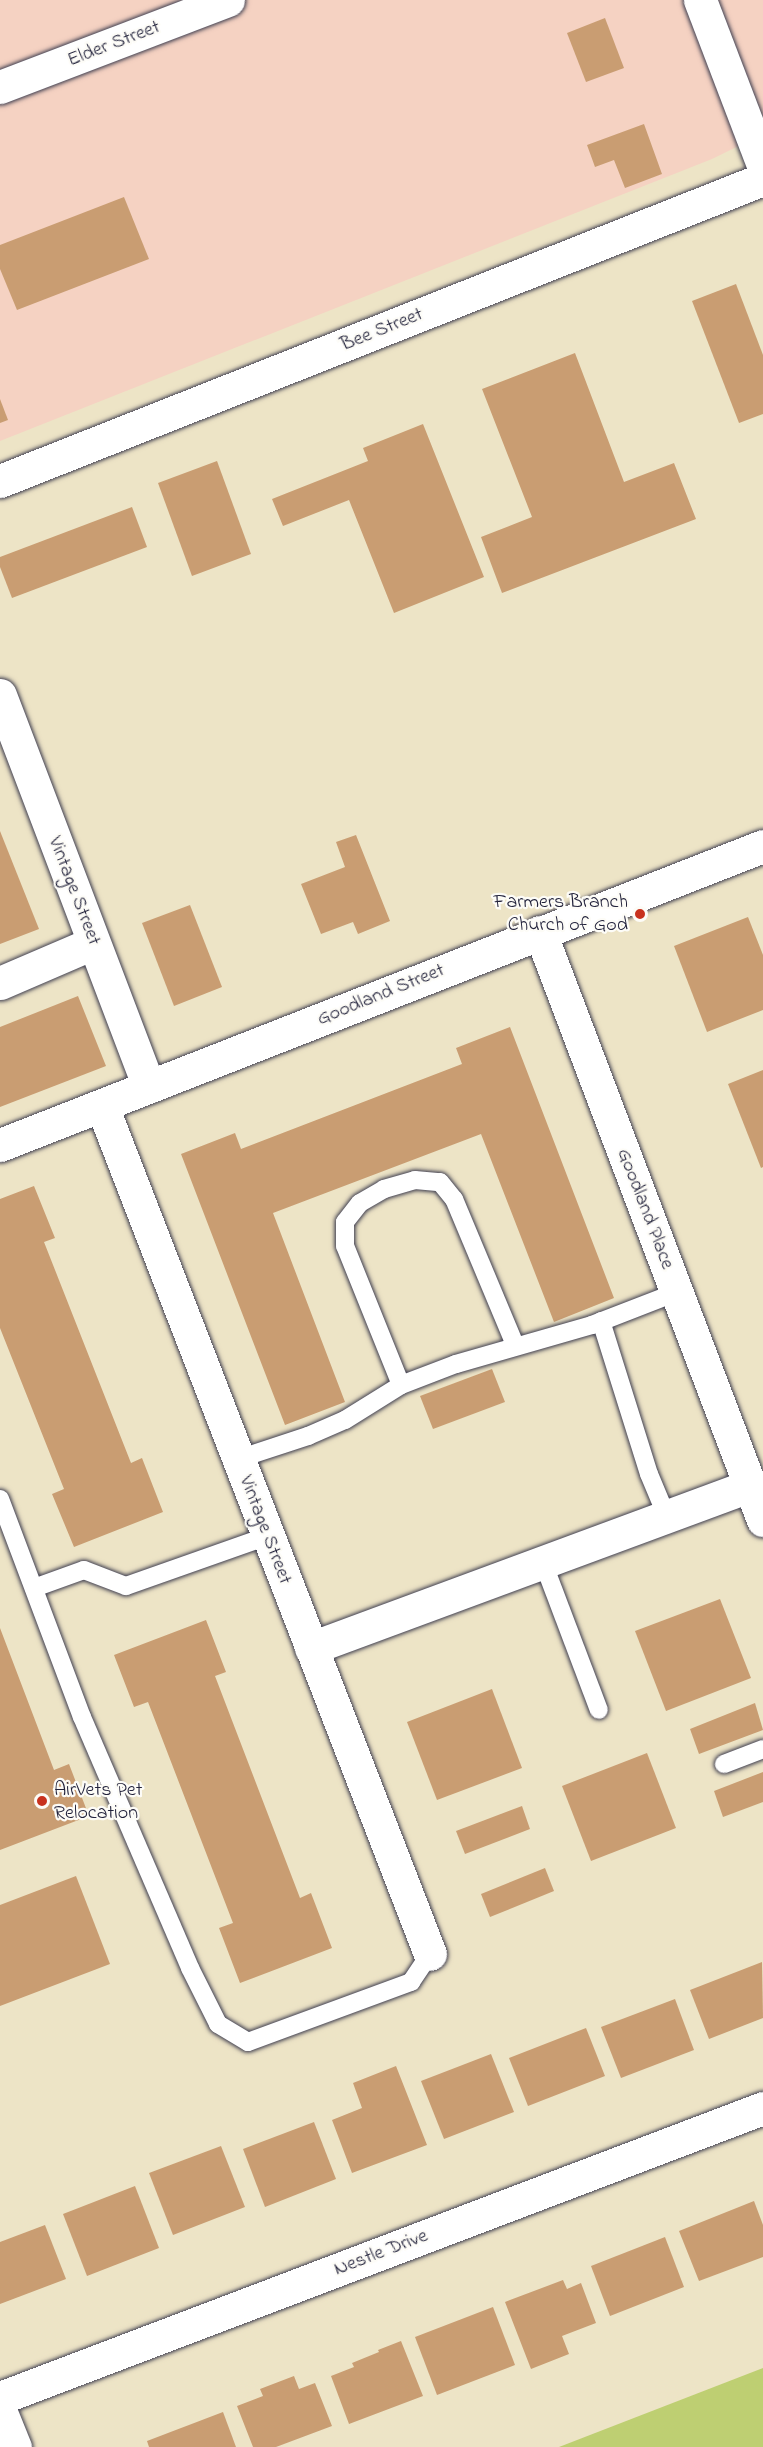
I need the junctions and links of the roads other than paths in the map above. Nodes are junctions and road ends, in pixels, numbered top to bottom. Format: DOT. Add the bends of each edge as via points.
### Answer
graph roads {
  1 [pos="228,0"];
  2 [pos="700,0"];
  3 [pos="0,87"];
  4 [pos="763,165"];
  5 [pos="763,179"];
  6 [pos="0,481"];
  7 [pos="0,695"];
  8 [pos="763,846"];
  9 [pos="540,932"];
  10 [pos="93,943"];
  11 [pos="0,983"];
  12 [pos="149,1087"];
  13 [pos="102,1106"];
  14 [pos="0,1145"];
  15 [pos="677,1292"];
  16 [pos="601,1321"];
  17 [pos="515,1345"];
  18 [pos="401,1385"];
  19 [pos="238,1459"];
  20 [pos="749,1486"];
  21 [pos="0,1499"];
  22 [pos="667,1516"];
  23 [pos="763,1520"];
  24 [pos="267,1536"];
  25 [pos="543,1562"];
  26 [pos="34,1588"];
  27 [pos="311,1648"];
  28 [pos="599,1710"];
  29 [pos="763,1749"];
  30 [pos="724,1764"];
  31 [pos="430,1954"];
  32 [pos="763,2108"];
  33 [pos="0,2398"];
  34 [pos="0,2410"];
  35 [pos="15,2447"];
  1 -- 3 [label="street, Elder Street"];
  2 -- 4 [label="street"];
  5 -- 6 [label="street, Bee Street"];
  7 -- 10 [label="street, Vintage Street"];
  8 -- 9 [label="street, Goodland Street"];
  9 -- 12 [label="street, Goodland Street"];
  9 -- 15 [label="street, Goodland Place"];
  10 -- 11 [label="street"];
  10 -- 12 [label="street, Vintage Street"];
  12 -- 13 [label="street, Goodland Street"];
  13 -- 14 [label="street, Goodland Street"];
  13 -- 19 [label="street, Vintage Street"];
  15 -- 16 [label="lane"];
  15 -- 20 [label="street, Goodland Place"];
  16 -- 17 [label="lane"];
  16 -- 22 [label="lane" via="649,1474"];
  17 -- 18 [label="lane"];
  17 -- 18 [label="lane" via="454,1199 440,1182 415,1180 384,1189 360,1203 345,1222 345,1246"];
  18 -- 19 [label="lane" via="345,1420"];
  19 -- 24 [label="street, Vintage Street"];
  20 -- 22 [label="street"];
  20 -- 23 [label="street, Goodland Place"];
  21 -- 26 [label="lane"];
  22 -- 25 [label="street"];
  24 -- 26 [label="lane" via="126,1586 84,1570"];
  24 -- 27 [label="street, Vintage Street"];
  25 -- 27 [label="street"];
  25 -- 28 [label="lane"];
  26 -- 31 [label="lane" via="82,1716 218,2024 248,2042 411,1982"];
  27 -- 31 [label="street, Vintage Street"];
  29 -- 30 [label="lane"];
  32 -- 33 [label="street, Nestle Drive"];
  34 -- 35 [label="street"];
}
